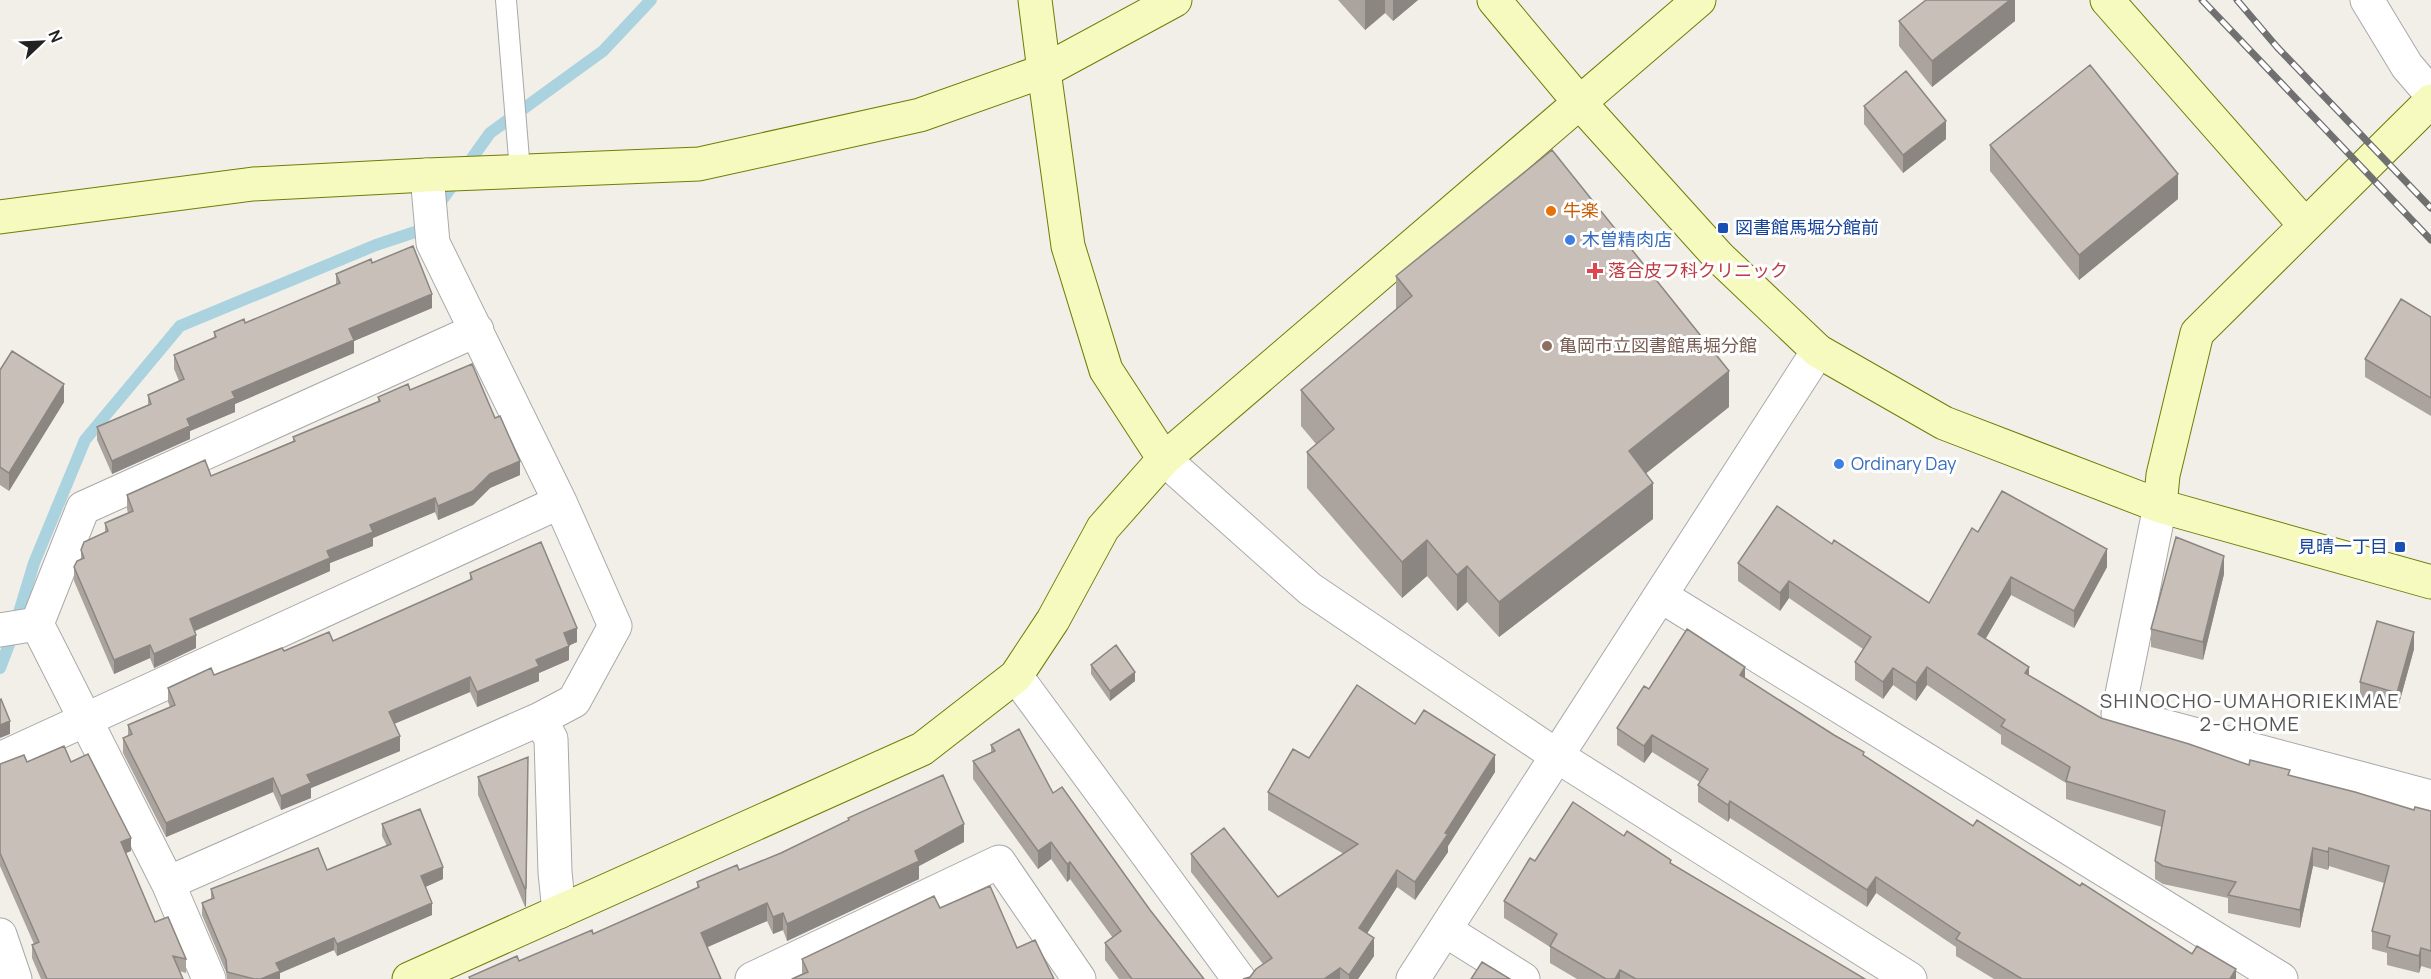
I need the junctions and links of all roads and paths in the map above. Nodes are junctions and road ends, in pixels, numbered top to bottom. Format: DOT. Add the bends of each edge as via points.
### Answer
graph roads {
  1 [pos="506,0"];
  2 [pos="1035,0"];
  3 [pos="1175,0"];
  4 [pos="1494,0"];
  5 [pos="1699,0"];
  6 [pos="2107,0"];
  7 [pos="2367,0"];
  8 [pos="1044,71"];
  9 [pos="2431,94"];
  10 [pos="2431,101"];
  11 [pos="1580,103"];
  12 [pos="520,171"];
  13 [pos="427,175"];
  14 [pos="0,217"];
  15 [pos="2305,225"];
  16 [pos="477,330"];
  17 [pos="1818,351"];
  18 [pos="1164,459"];
  19 [pos="560,502"];
  20 [pos="2160,506"];
  21 [pos="2431,582"];
  22 [pos="1660,596"];
  23 [pos="37,624"];
  24 [pos="0,630"];
  25 [pos="1016,676"];
  26 [pos="84,719"];
  27 [pos="540,719"];
  28 [pos="1557,756"];
  29 [pos="0,759"];
  30 [pos="2431,796"];
  31 [pos="168,883"];
  32 [pos="560,912"];
  33 [pos="1445,930"];
  34 [pos="0,935"];
  35 [pos="15,979"];
  36 [pos="209,979"];
  37 [pos="410,979"];
  38 [pos="752,979"];
  39 [pos="1079,979"];
  40 [pos="1239,979"];
  41 [pos="1413,979"];
  42 [pos="1522,979"];
  43 [pos="1910,979"];
  44 [pos="2281,979"];
  1 -- 12 [label="lane"];
  2 -- 8 [label="street"];
  3 -- 8 [label="street"];
  4 -- 11 [label="street"];
  5 -- 11 [label="street"];
  6 -- 15 [label="street"];
  7 -- 9 [label="street" via="2407,66"];
  8 -- 12 [label="street" via="920,115 699,164"];
  8 -- 18 [label="street" via="1068,246 1106,370"];
  10 -- 15 [label="street"];
  11 -- 17 [label="street" via="1719,257"];
  11 -- 18 [label="street"];
  12 -- 13 [label="street"];
  13 -- 14 [label="street" via="253,184"];
  13 -- 16 [label="street" via="433,243"];
  15 -- 20 [label="street" via="2198,333 2163,475"];
  16 -- 19 [label="street"];
  16 -- 23 [label="street" via="84,508"];
  17 -- 20 [label="street" via="1944,423"];
  17 -- 22 [label="street"];
  18 -- 25 [label="street" via="1103,528 1053,620"];
  18 -- 28 [label="street" via="1310,589"];
  19 -- 26 [label="street"];
  19 -- 27 [label="street" via="615,626 574,701"];
  20 -- 21 [label="street"];
  20 -- 30 [label="street" via="2118,714"];
  22 -- 28 [label="street"];
  22 -- 44 [label="street"];
  23 -- 24 [label="street"];
  23 -- 26 [label="street"];
  25 -- 32 [label="street" via="922,749"];
  25 -- 40 [label="street"];
  26 -- 29 [label="street"];
  26 -- 31 [label="street"];
  27 -- 31 [label="street"];
  27 -- 32 [label="street" via="551,739"];
  28 -- 33 [label="street"];
  28 -- 43 [label="street"];
  31 -- 36 [label="street"];
  32 -- 37 [label="street"];
  33 -- 41 [label="street"];
  33 -- 42 [label="street"];
  34 -- 35 [label="street"];
  38 -- 39 [label="street" via="999,862"];
}
